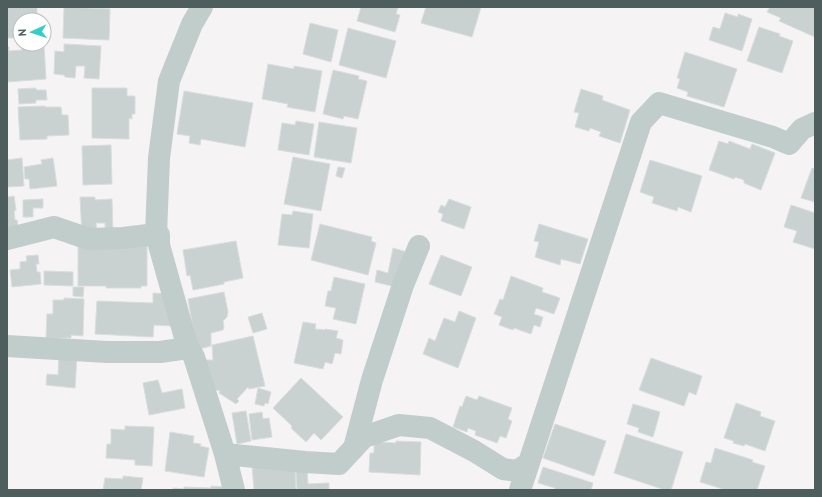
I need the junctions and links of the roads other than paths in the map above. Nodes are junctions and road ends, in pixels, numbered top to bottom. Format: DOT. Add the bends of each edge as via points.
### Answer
graph roads {
  1 [pos="202,7"];
  2 [pos="815,123"];
  3 [pos="156,234"];
  4 [pos="7,239"];
  5 [pos="419,246"];
  6 [pos="187,345"];
  7 [pos="7,346"];
  8 [pos="354,448"];
  9 [pos="226,454"];
  10 [pos="528,463"];
  11 [pos="234,490"];
  12 [pos="520,490"];
  1 -- 3 [label="street" via="192,24 169,81 159,158"];
  2 -- 10 [label="street" via="802,129 789,144 659,103 641,122"];
  3 -- 4 [label="street" via="89,239 54,227"];
  3 -- 6 [label="street" via="159,235 159,245"];
  5 -- 8 [label="street" via="403,285 372,380"];
  6 -- 7 [label="street" via="181,349 160,352 107,352"];
  6 -- 9 [label="street" via="194,357"];
  8 -- 9 [label="street" via="339,464"];
  8 -- 10 [label="street" via="364,437 398,425 430,428 474,451 502,470 517,471"];
  9 -- 11 [label="street"];
  10 -- 12 [label="street"];
}
